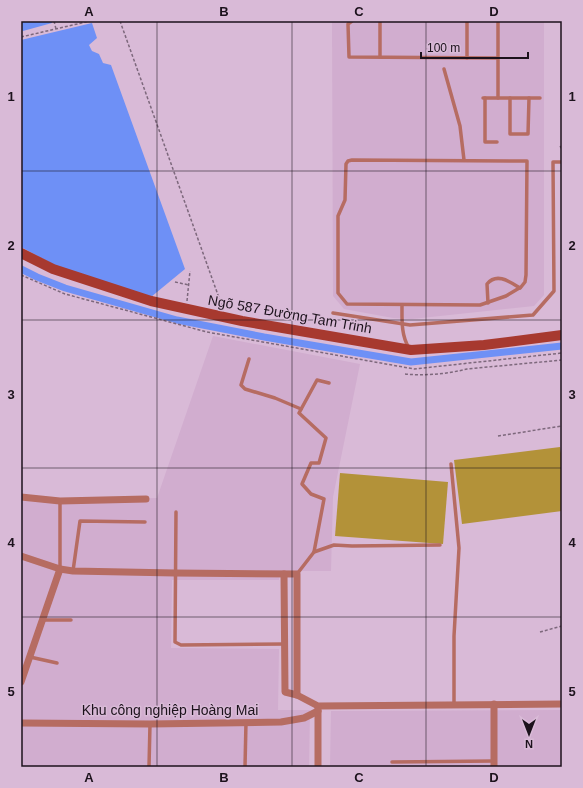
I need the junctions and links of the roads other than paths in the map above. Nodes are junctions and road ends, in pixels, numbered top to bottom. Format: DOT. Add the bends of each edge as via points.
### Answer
graph roads {
  1 [pos="352,21"];
  2 [pos="380,21"];
  3 [pos="467,21"];
  4 [pos="498,21"];
  5 [pos="380,58"];
  6 [pos="467,58"];
  7 [pos="497,58"];
  8 [pos="444,69"];
  9 [pos="498,98"];
  10 [pos="510,98"];
  11 [pos="529,98"];
  12 [pos="540,98"];
  13 [pos="497,142"];
  14 [pos="464,160"];
  15 [pos="562,162"];
  16 [pos="21,253"];
  17 [pos="520,288"];
  18 [pos="488,303"];
  19 [pos="402,305"];
  20 [pos="333,313"];
  21 [pos="402,325"];
  22 [pos="562,335"];
  23 [pos="411,350"];
  24 [pos="249,359"];
  25 [pos="328,383"];
  26 [pos="301,409"];
  27 [pos="451,464"];
  28 [pos="21,497"];
  29 [pos="146,499"];
  30 [pos="60,502"];
  31 [pos="176,512"];
  32 [pos="145,522"];
  33 [pos="440,545"];
  34 [pos="314,552"];
  35 [pos="21,556"];
  36 [pos="60,569"];
  37 [pos="73,571"];
  38 [pos="175,573"];
  39 [pos="284,574"];
  40 [pos="297,574"];
  41 [pos="42,620"];
  42 [pos="71,620"];
  43 [pos="284,644"];
  44 [pos="297,644"];
  45 [pos="30,657"];
  46 [pos="57,663"];
  47 [pos="21,682"];
  48 [pos="297,695"];
  49 [pos="494,704"];
  50 [pos="562,704"];
  51 [pos="454,705"];
  52 [pos="318,708"];
  53 [pos="246,722"];
  54 [pos="21,723"];
  55 [pos="150,724"];
  56 [pos="392,762"];
  57 [pos="494,764"];
  58 [pos="150,767"];
  59 [pos="245,767"];
  60 [pos="318,767"];
  1 -- 5 [label="lane" via="348,24 349,57"];
  2 -- 5 [label="lane"];
  3 -- 6 [label="lane"];
  4 -- 7 [label="lane"];
  5 -- 6 [label="lane"];
  6 -- 7 [label="lane"];
  7 -- 9 [label="lane"];
  8 -- 14 [label="lane" via="460,126"];
  9 -- 10 [label="lane"];
  9 -- 13 [label="lane" via="484,98 485,142"];
  10 -- 11 [label="lane"];
  10 -- 11 [label="lane" via="510,134 528,134"];
  11 -- 12 [label="lane"];
  14 -- 17 [label="lane" via="527,161 526,275"];
  14 -- 19 [label="lane" via="352,160 346,164 345,200 338,216 338,293 347,304"];
  15 -- 21 [label="lane" via="553,162 554,291 533,314"];
  16 -- 23 [label="street, Ngõ 587 Đường Tam Trinh" via="53,269 151,301 226,318"];
  17 -- 18 [label="lane"];
  17 -- 18 [label="lane" via="505,279 492,280 487,284"];
  18 -- 19 [label="lane"];
  19 -- 21 [label="lane"];
  20 -- 21 [label="lane"];
  21 -- 23 [label="lane" via="405,342"];
  22 -- 23 [label="street, Ngõ 587 Đường Tam Trinh" via="484,345"];
  24 -- 26 [label="lane" via="241,385 245,389"];
  25 -- 26 [label="lane" via="317,380"];
  26 -- 34 [label="lane" via="299,413 326,438 318,463 311,462 302,484 311,494 324,499"];
  27 -- 51 [label="lane" via="459,548 454,636"];
  28 -- 30 [label="street"];
  29 -- 30 [label="street"];
  30 -- 36 [label="lane"];
  31 -- 38 [label="lane"];
  32 -- 37 [label="lane" via="80,521"];
  33 -- 34 [label="lane" via="334,545"];
  34 -- 40 [label="lane"];
  35 -- 36 [label="street"];
  36 -- 37 [label="street"];
  36 -- 41 [label="street"];
  37 -- 38 [label="street"];
  38 -- 39 [label="street"];
  38 -- 43 [label="lane" via="174,639 177,644"];
  39 -- 40 [label="street"];
  39 -- 43 [label="street"];
  40 -- 44 [label="street"];
  41 -- 42 [label="lane"];
  41 -- 45 [label="street"];
  43 -- 44 [label="street"];
  43 -- 48 [label="street" via="285,692"];
  44 -- 48 [label="street"];
  45 -- 46 [label="lane"];
  45 -- 47 [label="street"];
  48 -- 52 [label="street"];
  49 -- 50 [label="street"];
  49 -- 51 [label="street"];
  49 -- 57 [label="street"];
  51 -- 52 [label="street"];
  52 -- 53 [label="street, Khu công nghiệp Hoàng Mai" via="304,718 281,722"];
  52 -- 60 [label="street"];
  53 -- 55 [label="street, Khu công nghiệp Hoàng Mai"];
  53 -- 59 [label="lane"];
  54 -- 55 [label="street, Khu công nghiệp Hoàng Mai"];
  55 -- 58 [label="lane"];
  56 -- 57 [label="lane"];
}
